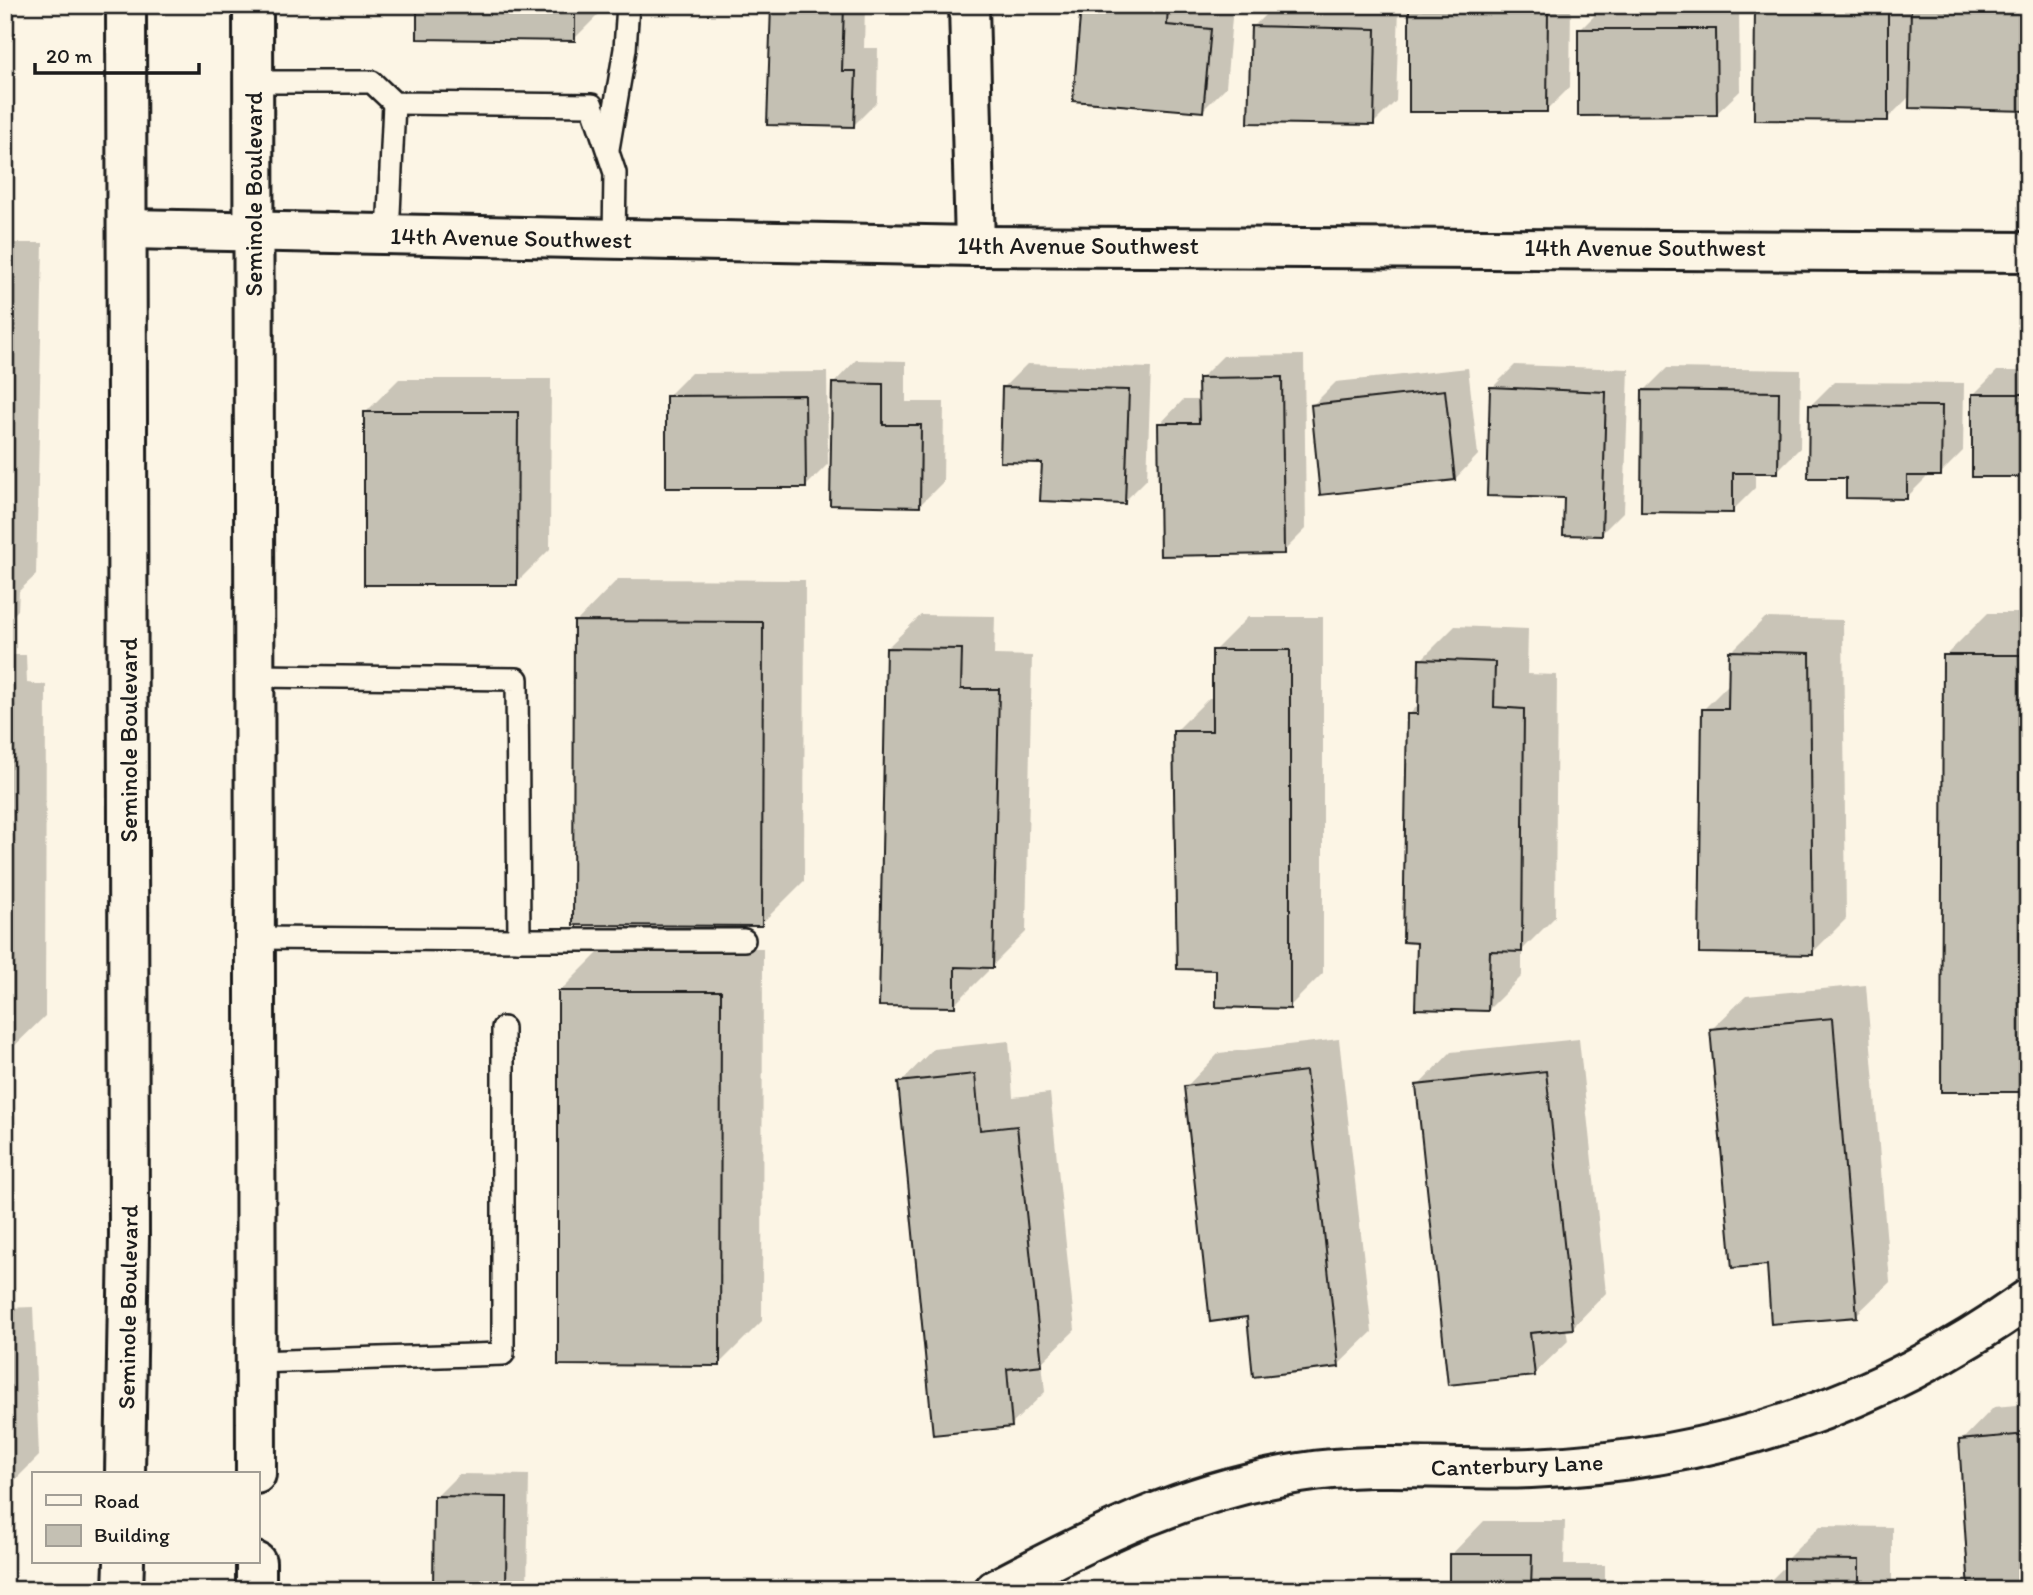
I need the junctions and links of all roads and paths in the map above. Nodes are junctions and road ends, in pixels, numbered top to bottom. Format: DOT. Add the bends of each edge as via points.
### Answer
graph roads {
  1 [pos="126,5"];
  2 [pos="253,5"];
  3 [pos="628,5"];
  4 [pos="969,5"];
  5 [pos="254,82"];
  6 [pos="394,103"];
  7 [pos="608,152"];
  8 [pos="128,229"];
  9 [pos="255,232"];
  10 [pos="388,236"];
  11 [pos="614,240"];
  12 [pos="975,246"];
  13 [pos="2028,252"];
  14 [pos="255,676"];
  15 [pos="255,938"];
  16 [pos="519,940"];
  17 [pos="744,940"];
  18 [pos="503,1028"];
  19 [pos="2028,1298"];
  20 [pos="255,1362"];
  21 [pos="125,1472"];
  22 [pos="256,1472"];
  23 [pos="124,1564"];
  24 [pos="256,1564"];
  25 [pos="123,1590"];
  26 [pos="256,1590"];
  27 [pos="994,1590"];
  1 -- 8 [label="street, Seminole Boulevard"];
  2 -- 5 [label="street, Seminole Boulevard"];
  3 -- 7 [label="lane"];
  4 -- 12 [label="street"];
  5 -- 6 [label="lane" via="372,82"];
  5 -- 9 [label="street, Seminole Boulevard"];
  6 -- 7 [label="lane" via="592,105"];
  6 -- 10 [label="lane"];
  7 -- 11 [label="lane" via="615,173"];
  8 -- 9 [label="street, 14th Avenue Southwest"];
  8 -- 21 [label="street, Seminole Boulevard"];
  9 -- 10 [label="street, 14th Avenue Southwest"];
  9 -- 14 [label="street, Seminole Boulevard"];
  10 -- 11 [label="street, 14th Avenue Southwest"];
  11 -- 12 [label="street, 14th Avenue Southwest"];
  12 -- 13 [label="street, 14th Avenue Southwest"];
  14 -- 15 [label="street, Seminole Boulevard"];
  14 -- 16 [label="lane" via="517,678"];
  15 -- 16 [label="lane"];
  15 -- 20 [label="street, Seminole Boulevard"];
  16 -- 17 [label="lane"];
  18 -- 20 [label="lane" via="503,1354"];
  19 -- 27 [label="street, Canterbury Lane" via="1919,1369 1845,1403 1764,1430 1658,1456 1598,1464 1353,1469 1231,1486 1132,1521"];
  20 -- 22 [label="street, Seminole Boulevard"];
  23 -- 25 [label="street"];
  24 -- 26 [label="street"];
}
